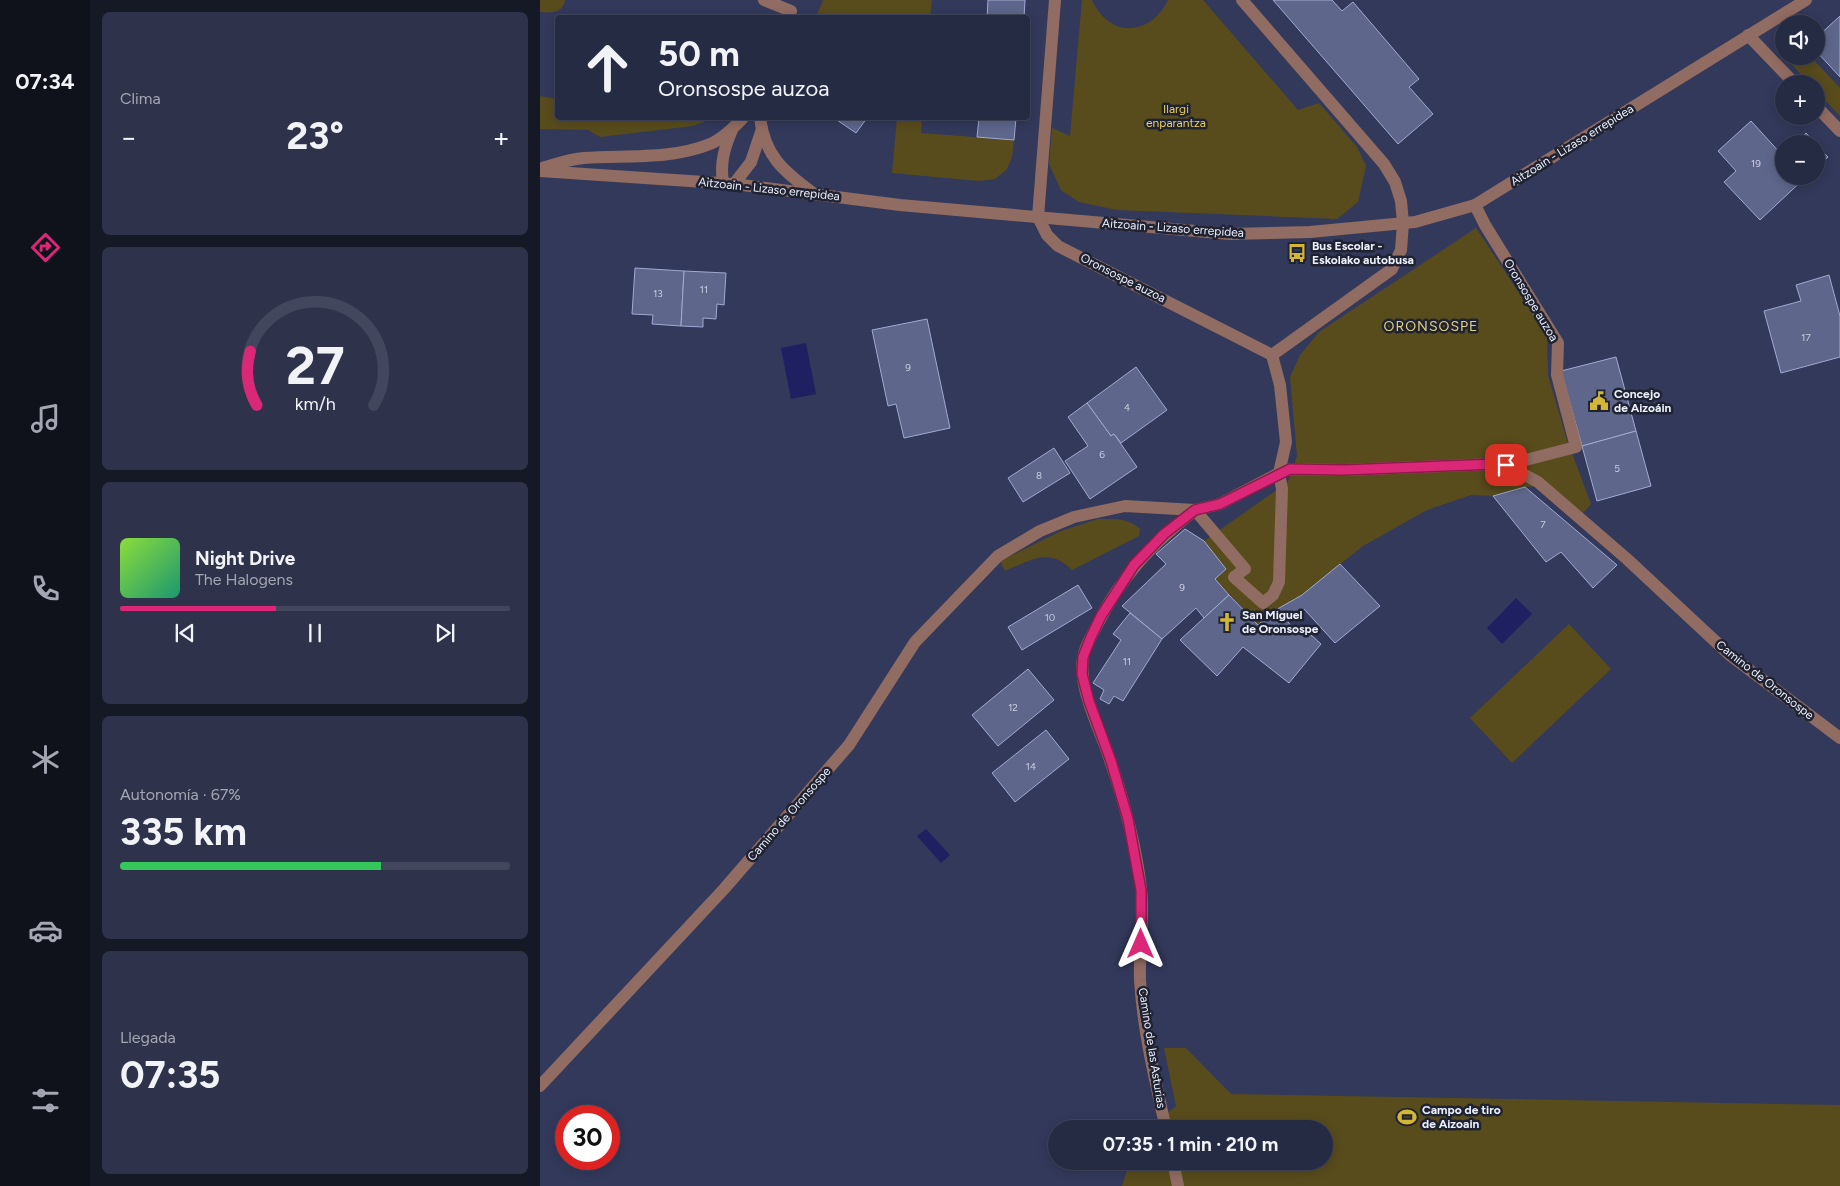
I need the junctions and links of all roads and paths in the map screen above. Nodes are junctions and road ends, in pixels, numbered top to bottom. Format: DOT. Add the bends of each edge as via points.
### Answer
graph roads {
  1 [pos="764,0"];
  2 [pos="1055,0"];
  3 [pos="1242,0"];
  4 [pos="1806,0"];
  5 [pos="792,9"];
  6 [pos="1748,35"];
  7 [pos="1786,75"];
  8 [pos="1825,115"];
  9 [pos="741,120"];
  10 [pos="761,123"];
  11 [pos="733,128"];
  12 [pos="1840,131"];
  13 [pos="540,170"];
  14 [pos="728,183"];
  15 [pos="815,194"];
  16 [pos="1475,205"];
  17 [pos="1038,217"];
  18 [pos="1403,223"];
  19 [pos="1272,355"];
  20 [pos="1506,465"];
  21 [pos="1279,473"];
  22 [pos="1195,510"];
  23 [pos="1028,538"];
  24 [pos="1627,559"];
  25 [pos="1840,738"];
  26 [pos="1111,761"];
  27 [pos="540,1086"];
  28 [pos="1164,1120"];
  29 [pos="1174,1170"];
  30 [pos="1178,1186"];
  1 -- 5 [label="street"];
  2 -- 17 [label="street"];
  3 -- 18 [label="street" via="1384,164 1397,188"];
  4 -- 6 [label="street, Aitzoain - Lizaso errepidea"];
  6 -- 7 [label="street"];
  6 -- 16 [label="street, Aitzoain - Lizaso errepidea"];
  8 -- 12 [label="street"];
  9 -- 11 [label="street"];
  10 -- 14 [label="street" via="751,162"];
  10 -- 15 [label="street" via="769,151 781,168"];
  11 -- 13 [label="street" via="711,144 692,149 581,158"];
  11 -- 14 [label="street" via="724,147 721,166"];
  13 -- 14 [label="street, Aitzoain - Lizaso errepidea"];
  14 -- 15 [label="street, Aitzoain - Lizaso errepidea"];
  15 -- 17 [label="street, Aitzoain - Lizaso errepidea"];
  16 -- 18 [label="street, Aitzoain - Lizaso errepidea"];
  16 -- 20 [label="street, Oronsospe auzoa" via="1558,343 1557,375 1576,447"];
  17 -- 18 [label="street, Aitzoain - Lizaso errepidea" via="1230,234 1310,232"];
  17 -- 19 [label="street, Oronsospe auzoa" via="1058,246"];
  18 -- 19 [label="street" via="1401,250 1392,269"];
  19 -- 21 [label="street" via="1280,385 1286,442"];
  20 -- 21 [label="street, Oronsospe auzoa" via="1290,469"];
  20 -- 24 [label="street, Oronsospe auzoa" via="1538,482"];
  21 -- 22 [label="street, Oronsospe auzoa" via="1220,504"];
  21 -- 22 [label="street" via="1282,489 1278,582 1273,595 1263,603 1234,577 1246,569"];
  22 -- 23 [label="street, Oronsospe auzoa" via="1125,506 1074,517"];
  22 -- 26 [label="street, Oronsospe auzoa" via="1164,534 1134,565 1101,616 1083,657 1084,683"];
  23 -- 27 [label="street, Camino de Oronsospe" via="998,556 915,642 849,745 724,889"];
  24 -- 25 [label="street, Camino de Oronsospe" via="1731,656"];
  26 -- 28 [label="street, Camino de las Asturias" via="1128,819 1141,890 1140,980 1151,1060"];
  29 -- 30 [label="street"];
}
